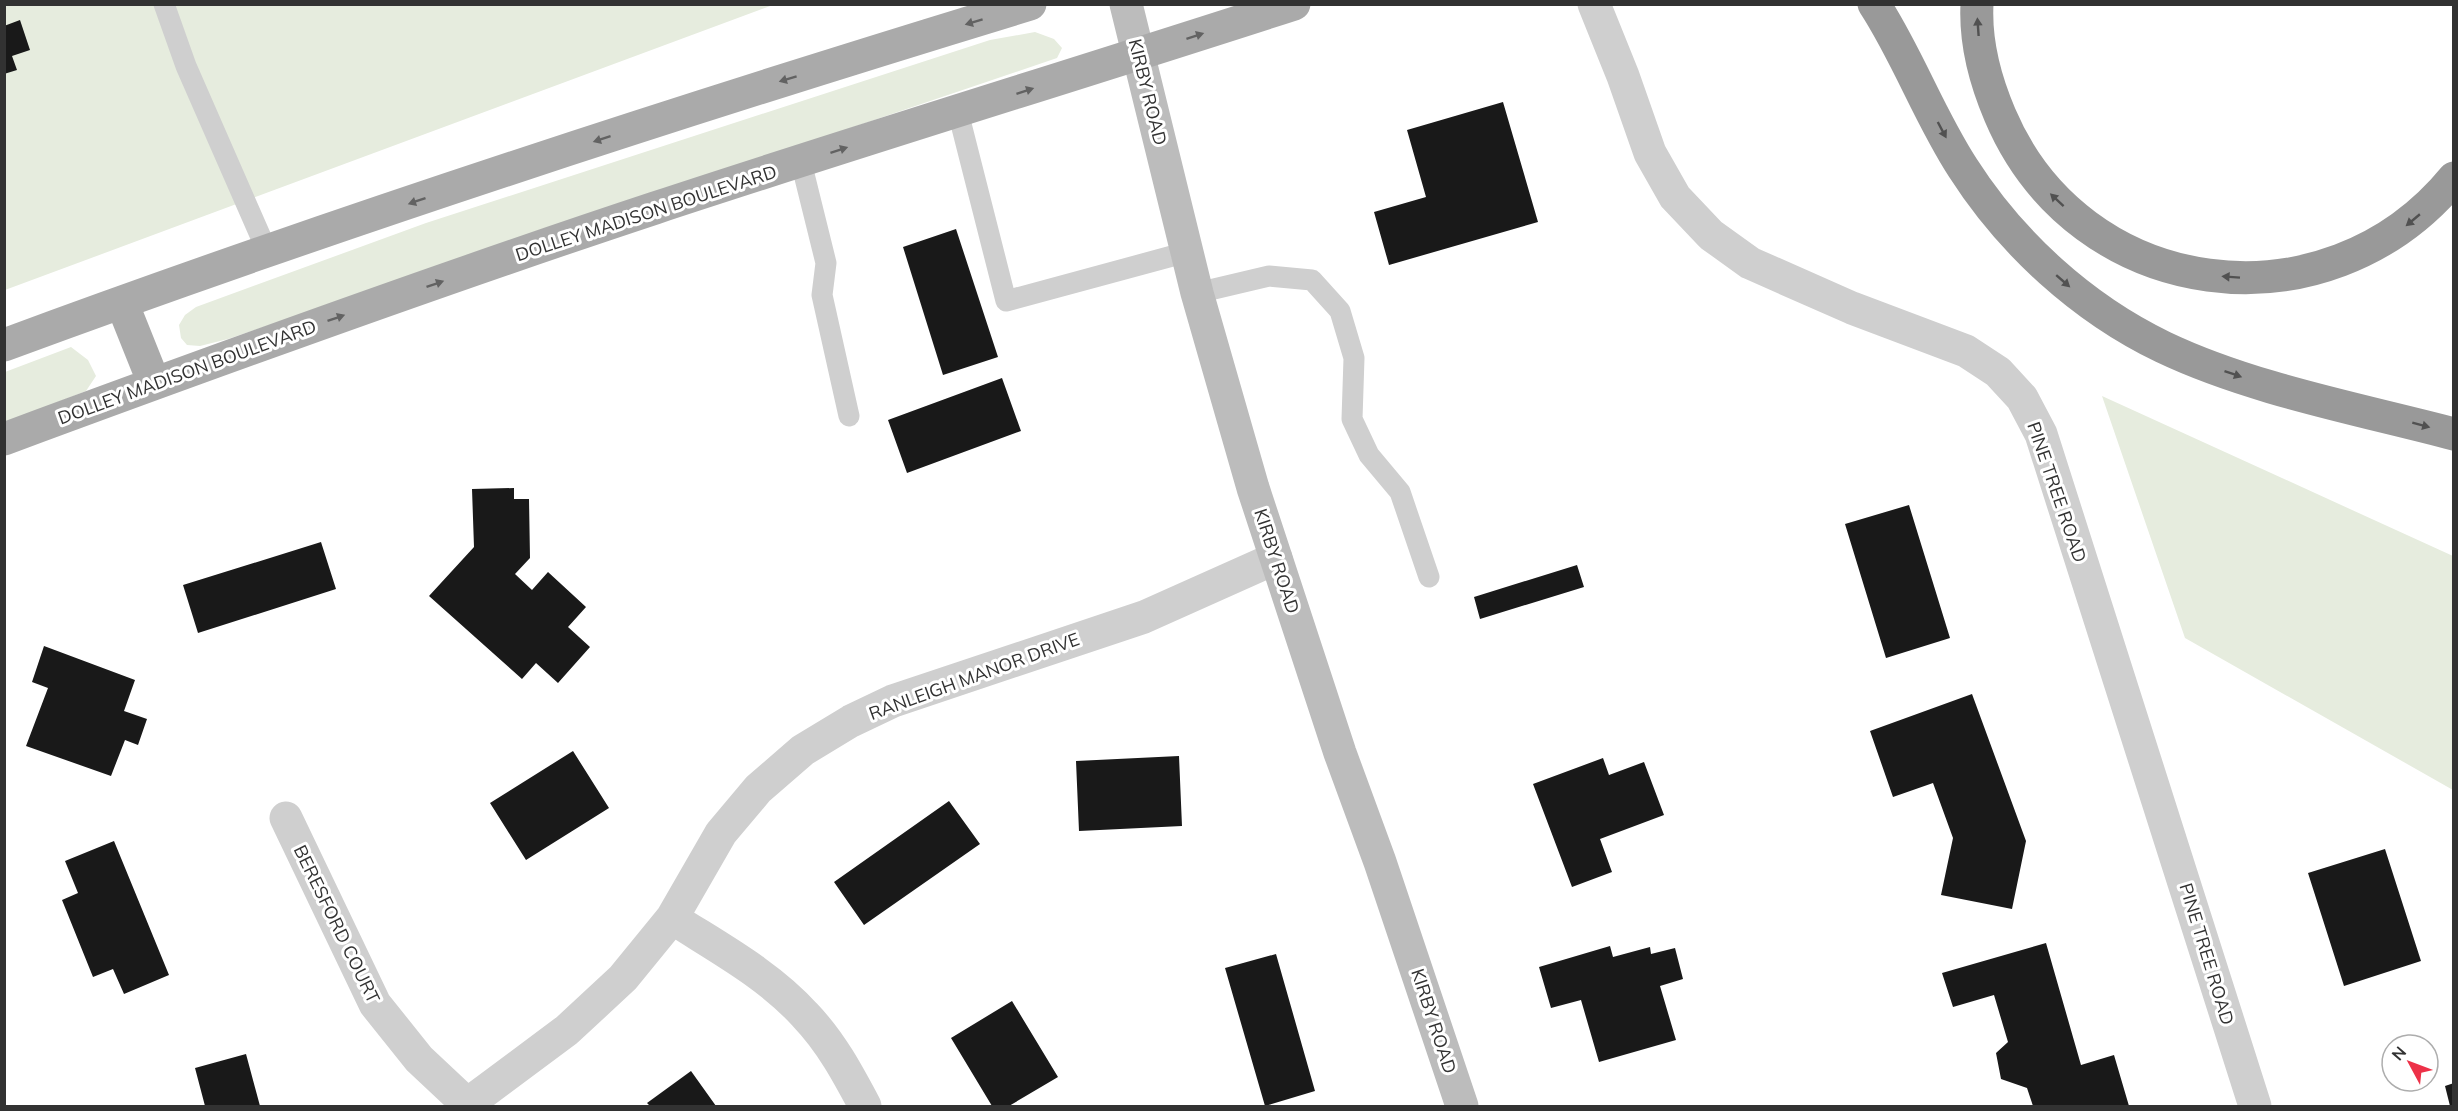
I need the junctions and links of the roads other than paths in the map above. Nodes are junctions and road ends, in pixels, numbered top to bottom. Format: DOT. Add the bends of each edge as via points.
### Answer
graph roads {
  1 [pos="164,4"];
  2 [pos="1030,4"];
  3 [pos="1126,4"];
  4 [pos="1293,4"];
  5 [pos="1594,4"];
  6 [pos="1874,4"];
  7 [pos="1893,4"];
  8 [pos="1977,4"];
  9 [pos="1139,54"];
  10 [pos="1919,85"];
  11 [pos="958,112"];
  12 [pos="801,162"];
  13 [pos="2454,178"];
  14 [pos="267,251"];
  15 [pos="1187,252"];
  16 [pos="1197,292"];
  17 [pos="123,303"];
  18 [pos="4,345"];
  19 [pos="154,383"];
  20 [pos="849,416"];
  21 [pos="2454,434"];
  22 [pos="4,439"];
  23 [pos="1276,558"];
  24 [pos="1429,577"];
  25 [pos="286,818"];
  26 [pos="672,918"];
  27 [pos="466,1105"];
  28 [pos="865,1107"];
  29 [pos="1462,1107"];
  30 [pos="2254,1107"];
  1 -- 14 [label="lane" via="186,66"];
  2 -- 14 [label="main road, one-way" via="679,113"];
  3 -- 9 [label="main road, KIRBY ROAD"];
  9 -- 4 [label="main road, DOLLEY MADISON BOULEVARD, one-way"];
  5 -- 30 [label="street, PINE TREE ROAD" via="1650,153 1676,197 1710,235 1750,263 1852,308 1966,351 1998,372 2022,398 2041,434"];
  6 -- 10 [label="highway"];
  7 -- 10 [label="highway"];
  13 -- 8 [label="highway, one-way" via="2406,226 2366,250 2323,267 2275,277 2230,278 2184,271 2142,258 2081,222 2046,190 2019,154 1985,75 1977,32"];
  11 -- 9 [label="main road, DOLLEY MADISON BOULEVARD, one-way"];
  9 -- 15 [label="main road, KIRBY ROAD"];
  10 -- 21 [label="highway, one-way" via="1962,167 2001,220 2049,269 2102,311 2163,347 2232,374"];
  12 -- 11 [label="main road, DOLLEY MADISON BOULEVARD, one-way"];
  11 -- 15 [label="lane" via="1006,301"];
  19 -- 12 [label="main road, DOLLEY MADISON BOULEVARD, one-way" via="527,251"];
  12 -- 20 [label="lane" via="826,263 822,295"];
  14 -- 17 [label="main road"];
  15 -- 16 [label="main road, KIRBY ROAD"];
  16 -- 23 [label="main road, KIRBY ROAD"];
  16 -- 24 [label="lane" via="1269,276 1312,279 1340,311 1354,358 1352,419 1369,455 1400,492"];
  17 -- 18 [label="main road"];
  17 -- 19 [label="main road"];
  19 -- 22 [label="main road, DOLLEY MADISON BOULEVARD"];
  23 -- 26 [label="street, RANLEIGH MANOR DRIVE" via="1144,616 893,701 851,721 803,750 758,789 721,833"];
  23 -- 29 [label="main road, KIRBY ROAD"];
  25 -- 27 [label="street, BERESFORD COURT" via="375,1004 419,1059"];
  26 -- 27 [label="street, RANLEIGH MANOR DRIVE" via="623,978 567,1030"];
  26 -- 28 [label="street" via="760,975 805,1014 841,1060"];
}
